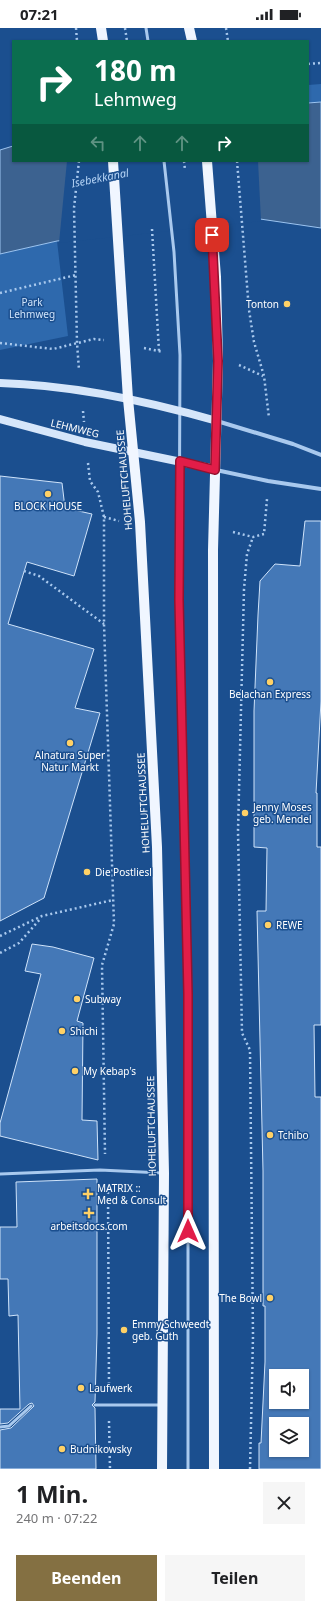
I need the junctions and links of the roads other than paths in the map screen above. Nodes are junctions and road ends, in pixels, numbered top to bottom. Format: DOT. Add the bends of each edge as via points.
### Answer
graph roads {
  1 [pos="101,28"];
  2 [pos="146,28"];
  3 [pos="189,28"];
  4 [pos="103,40"];
  5 [pos="148,40"];
  6 [pos="192,40"];
  7 [pos="113,162"];
  8 [pos="164,162"];
  9 [pos="207,162"];
  10 [pos="0,383"];
  11 [pos="128,399"];
  12 [pos="181,411"];
  13 [pos="0,418"];
  14 [pos="217,421"];
  15 [pos="134,451"];
  16 [pos="321,455"];
  17 [pos="180,461"];
  18 [pos="215,470"];
  19 [pos="321,489"];
  20 [pos="164,1173"];
  21 [pos="0,1174"];
  22 [pos="95,1405"];
  23 [pos="164,1405"];
  24 [pos="31,1406"];
  25 [pos="0,1427"];
  26 [pos="162,1469"];
  27 [pos="188,1469"];
  28 [pos="214,1469"];
  1 -- 4 [label="main road"];
  2 -- 5 [label="lane"];
  3 -- 6 [label="main road"];
  7 -- 11 [label="main road, HOHELUFTCHAUSSEE"];
  8 -- 12 [label="lane" via="174,252"];
  9 -- 14 [label="main road" via="214,250 218,361"];
  10 -- 11 [label="street" via="81,390"];
  11 -- 12 [label="street"];
  11 -- 15 [label="main road, HOHELUFTCHAUSSEE"];
  12 -- 14 [label="street"];
  12 -- 17 [label="lane"];
  13 -- 15 [label="street, LEHMWEG" via="85,442"];
  14 -- 16 [label="street"];
  14 -- 18 [label="main road"];
  15 -- 17 [label="street, LEHMWEG"];
  15 -- 20 [label="main road, HOHELUFTCHAUSSEE" via="157,847"];
  17 -- 18 [label="street, LEHMWEG"];
  17 -- 27 [label="lane" via="179,608 188,994"];
  18 -- 19 [label="street"];
  18 -- 28 [label="main road"];
  20 -- 21 [label="lane" via="108,1170"];
  20 -- 23 [label="main road, HOHELUFTCHAUSSEE"];
  22 -- 23 [label="lane"];
  23 -- 26 [label="main road, HOHELUFTCHAUSSEE"];
  24 -- 25 [label="lane" via="9,1426"];
}
